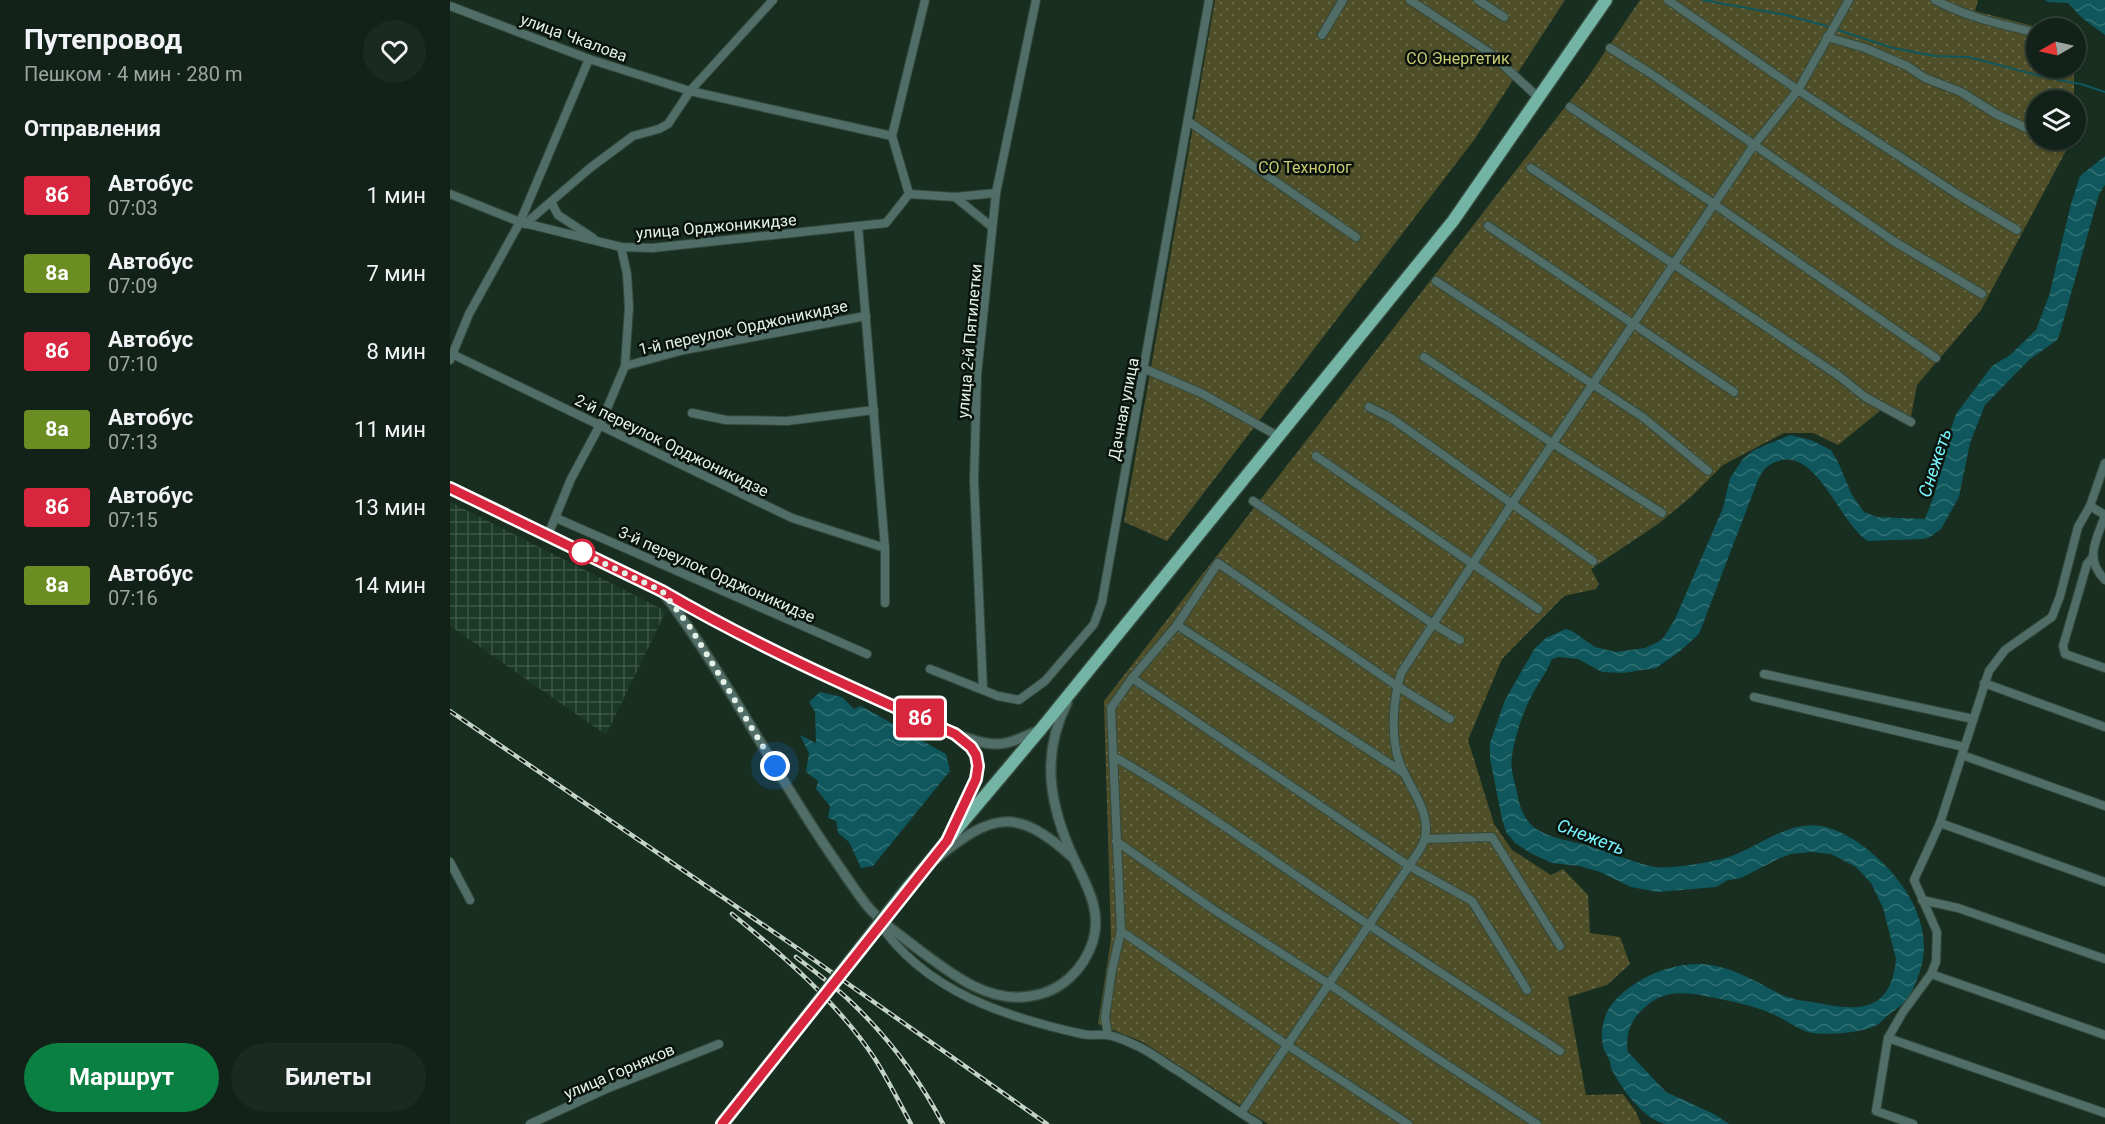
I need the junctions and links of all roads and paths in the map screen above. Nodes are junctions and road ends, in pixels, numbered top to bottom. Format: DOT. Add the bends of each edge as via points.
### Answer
graph roads {
  1 [pos="773,0"];
  2 [pos="925,0"];
  3 [pos="1036,0"];
  4 [pos="1209,0"];
  5 [pos="1343,0"];
  6 [pos="1410,0"];
  7 [pos="1478,0"];
  8 [pos="1606,0"];
  9 [pos="1668,0"];
  10 [pos="1849,0"];
  11 [pos="1935,0"];
  12 [pos="450,6"];
  13 [pos="1504,17"];
  14 [pos="2026,31"];
  15 [pos="1322,35"];
  16 [pos="1827,37"];
  17 [pos="1610,48"];
  18 [pos="589,59"];
  19 [pos="1798,90"];
  20 [pos="690,91"];
  21 [pos="1539,98"];
  22 [pos="1570,107"];
  23 [pos="1188,121"];
  24 [pos="2026,128"];
  25 [pos="892,136"];
  26 [pos="1754,145"];
  27 [pos="1531,168"];
  28 [pos="996,193"];
  29 [pos="450,194"];
  30 [pos="909,194"];
  31 [pos="956,196"];
  32 [pos="551,202"];
  33 [pos="1714,204"];
  34 [pos="523,223"];
  35 [pos="858,226"];
  36 [pos="1488,226"];
  37 [pos="992,227"];
  38 [pos="2017,230"];
  39 [pos="1356,237"];
  40 [pos="599,242"];
  41 [pos="621,247"];
  42 [pos="1673,265"];
  43 [pos="1436,281"];
  44 [pos="1982,294"];
  45 [pos="866,316"];
  46 [pos="1633,324"];
  47 [pos="451,357"];
  48 [pos="1424,357"];
  49 [pos="1936,358"];
  50 [pos="625,366"];
  51 [pos="1145,369"];
  52 [pos="1593,383"];
  53 [pos="1734,392"];
  54 [pos="1369,407"];
  55 [pos="874,410"];
  56 [pos="692,413"];
  57 [pos="1911,422"];
  58 [pos="600,425"];
  59 [pos="1278,436"];
  60 [pos="1552,443"];
  61 [pos="1316,456"];
  62 [pos="2105,463"];
  63 [pos="1708,471"];
  64 [pos="450,488"];
  65 [pos="1253,501"];
  66 [pos="1512,503"];
  67 [pos="2090,506"];
  68 [pos="1662,513"];
  69 [pos="2105,515"];
  70 [pos="556,518"];
  71 [pos="548,535"];
  72 [pos="885,548"];
  73 [pos="2092,558"];
  74 [pos="1593,561"];
  75 [pos="1472,564"];
  76 [pos="2105,580"];
  77 [pos="662,591"];
  78 [pos="885,603"];
  79 [pos="1538,609"];
  80 [pos="693,610"];
  81 [pos="685,622"];
  82 [pos="1433,624"];
  83 [pos="1177,625"];
  84 [pos="1460,640"];
  85 [pos="867,654"];
  86 [pos="2105,668"];
  87 [pos="930,669"];
  88 [pos="1764,674"];
  89 [pos="1084,676"];
  90 [pos="1132,678"];
  91 [pos="1984,683"];
  92 [pos="1397,686"];
  93 [pos="983,689"];
  94 [pos="1754,697"];
  95 [pos="1450,719"];
  96 [pos="1973,719"];
  97 [pos="2105,727"];
  98 [pos="1041,729"];
  99 [pos="955,734"];
  100 [pos="1963,751"];
  101 [pos="1113,756"];
  102 [pos="1405,774"];
  103 [pos="2105,806"];
  104 [pos="1940,823"];
  105 [pos="1425,839"];
  106 [pos="947,841"];
  107 [pos="1116,841"];
  108 [pos="1074,859"];
  109 [pos="450,862"];
  110 [pos="1409,866"];
  111 [pos="921,872"];
  112 [pos="2105,882"];
  113 [pos="470,900"];
  114 [pos="1923,900"];
  115 [pos="870,909"];
  116 [pos="1369,926"];
  117 [pos="1120,931"];
  118 [pos="1560,946"];
  119 [pos="2105,959"];
  120 [pos="1932,974"];
  121 [pos="1329,984"];
  122 [pos="1527,990"];
  123 [pos="1108,1035"];
  124 [pos="2105,1035"];
  125 [pos="1888,1038"];
  126 [pos="720,1044"];
  127 [pos="1287,1045"];
  128 [pos="1560,1051"];
  129 [pos="1241,1113"];
  130 [pos="2105,1113"];
  131 [pos="530,1124"];
  132 [pos="722,1124"];
  133 [pos="1258,1124"];
  134 [pos="1408,1124"];
  135 [pos="1537,1124"];
  136 [pos="1912,1124"];
  1 -- 20 [label="street"];
  2 -- 25 [label="street"];
  3 -- 28 [label="street, улица 2-й Пятилетки"];
  4 -- 23 [label="street, Дачная улица"];
  5 -- 15 [label="street"];
  6 -- 21 [label="street" via="1490,53"];
  7 -- 13 [label="street"];
  8 -- 21 [label="main road"];
  9 -- 19 [label="street"];
  10 -- 16 [label="street"];
  11 -- 14 [label="street" via="1979,20"];
  12 -- 18 [label="street, улица Чкалова"];
  16 -- 19 [label="street"];
  16 -- 24 [label="street" via="1907,66"];
  17 -- 26 [label="street"];
  18 -- 20 [label="street, улица Чкалова"];
  18 -- 34 [label="street"];
  19 -- 26 [label="street"];
  19 -- 38 [label="street"];
  20 -- 25 [label="street, улица Чкалова"];
  20 -- 32 [label="street" via="668,124 633,136"];
  21 -- 59 [label="main road" via="1453,221"];
  22 -- 33 [label="street"];
  23 -- 39 [label="street"];
  23 -- 51 [label="street, Дачная улица"];
  25 -- 30 [label="street"];
  26 -- 33 [label="street"];
  26 -- 44 [label="street" via="1895,242"];
  27 -- 42 [label="street"];
  28 -- 31 [label="street"];
  28 -- 37 [label="street, улица 2-й Пятилетки"];
  29 -- 34 [label="street, улица Орджоникидзе"];
  30 -- 31 [label="street"];
  30 -- 35 [label="street, улица Орджоникидзе" via="885,223"];
  31 -- 37 [label="street"];
  32 -- 34 [label="street"];
  32 -- 40 [label="street" via="558,215"];
  33 -- 42 [label="street"];
  33 -- 49 [label="street"];
  34 -- 40 [label="street, улица Орджоникидзе"];
  34 -- 47 [label="street" via="469,314"];
  35 -- 41 [label="street, улица Орджоникидзе" via="652,248"];
  35 -- 45 [label="street, 1-й переулок Орджоникидзе"];
  36 -- 46 [label="street"];
  37 -- 93 [label="street, улица 2-й Пятилетки" via="977,375 974,480"];
  40 -- 41 [label="street, улица Орджоникидзе"];
  41 -- 50 [label="street" via="629,308"];
  42 -- 46 [label="street"];
  42 -- 57 [label="street" via="1865,397"];
  43 -- 52 [label="street"];
  45 -- 50 [label="street, 1-й переулок Орджоникидзе" via="684,350"];
  45 -- 55 [label="street, 1-й переулок Орджоникидзе"];
  46 -- 52 [label="street"];
  46 -- 53 [label="street"];
  47 -- 58 [label="street, 2-й переулок Орджоникидзе"];
  48 -- 60 [label="street"];
  50 -- 58 [label="street"];
  51 -- 59 [label="street" via="1201,393"];
  51 -- 93 [label="street, Дачная улица" via="1102,602 1094,624 1045,681 1019,700"];
  52 -- 60 [label="street"];
  52 -- 63 [label="street" via="1644,418"];
  54 -- 66 [label="street" via="1391,418"];
  55 -- 56 [label="street" via="787,421 726,420"];
  55 -- 72 [label="street, 1-й переулок Орджоникидзе"];
  58 -- 70 [label="street"];
  58 -- 72 [label="street, 2-й переулок Орджоникидзе" via="792,518"];
  59 -- 89 [label="main road"];
  60 -- 66 [label="street"];
  60 -- 68 [label="street"];
  61 -- 75 [label="street"];
  62 -- 67 [label="street"];
  64 -- 71 [label="street"];
  65 -- 82 [label="street"];
  66 -- 74 [label="street"];
  66 -- 75 [label="street"];
  67 -- 69 [label="street"];
  67 -- 91 [label="street" via="2078,527 2052,616 2005,650"];
  69 -- 73 [label="street"];
  70 -- 71 [label="street"];
  70 -- 85 [label="street, 3-й переулок Орджоникидзе"];
  71 -- 77 [label="street"];
  72 -- 78 [label="street, 1-й переулок Орджоникидзе"];
  73 -- 76 [label="street"];
  73 -- 86 [label="street" via="2062,646 2065,654"];
  75 -- 79 [label="street"];
  75 -- 82 [label="street"];
  77 -- 80 [label="street"];
  77 -- 81 [label="street"];
  80 -- 81 [label="street" via="686,615"];
  80 -- 99 [label="street"];
  81 -- 115 [label="street" via="806,819"];
  82 -- 84 [label="street"];
  82 -- 92 [label="street" via="1401,672"];
  83 -- 90 [label="street"];
  83 -- 92 [label="street" via="1218,563"];
  83 -- 102 [label="street"];
  87 -- 93 [label="street, Дачная улица"];
  88 -- 96 [label="street"];
  89 -- 98 [label="main road"];
  89 -- 108 [label="street" via="1056,726 1049,776 1056,814"];
  90 -- 101 [label="street" via="1111,708"];
  90 -- 110 [label="street"];
  91 -- 96 [label="street"];
  91 -- 97 [label="street"];
  92 -- 95 [label="street"];
  92 -- 102 [label="street" via="1394,728 1399,763"];
  94 -- 100 [label="street"];
  96 -- 100 [label="street"];
  98 -- 99 [label="street" via="1002,745"];
  98 -- 106 [label="main road"];
  99 -- 106 [label="street" via="971,747 978,766 976,779"];
  100 -- 103 [label="street"];
  100 -- 104 [label="street"];
  101 -- 107 [label="street"];
  101 -- 116 [label="street" via="1206,814"];
  102 -- 105 [label="street" via="1417,797"];
  104 -- 112 [label="street"];
  104 -- 114 [label="street" via="1914,880"];
  105 -- 110 [label="street"];
  105 -- 118 [label="street" via="1492,837"];
  106 -- 111 [label="main road"];
  107 -- 117 [label="street"];
  107 -- 121 [label="street"];
  108 -- 111 [label="street" via="1041,831 1003,822 977,828"];
  108 -- 115 [label="street" via="1094,906 1093,940 1076,972 1037,995 1012,998 973,986"];
  109 -- 113 [label="street"];
  110 -- 116 [label="street"];
  110 -- 122 [label="street" via="1472,901"];
  111 -- 132 [label="main road, bridge"];
  114 -- 119 [label="street" via="1958,908"];
  114 -- 120 [label="street" via="1937,932"];
  115 -- 123 [label="street" via="905,956 975,1002 1046,1026 1086,1035"];
  116 -- 121 [label="street"];
  116 -- 128 [label="street"];
  117 -- 123 [label="street" via="1105,1018"];
  117 -- 127 [label="street"];
  120 -- 124 [label="street"];
  120 -- 125 [label="street"];
  121 -- 127 [label="street"];
  121 -- 135 [label="street"];
  123 -- 129 [label="street" via="1138,1046"];
  125 -- 130 [label="street"];
  125 -- 136 [label="street" via="1876,1111"];
  126 -- 131 [label="street, улица Горняков"];
  127 -- 129 [label="street"];
  127 -- 134 [label="street"];
  129 -- 133 [label="street"];
}
